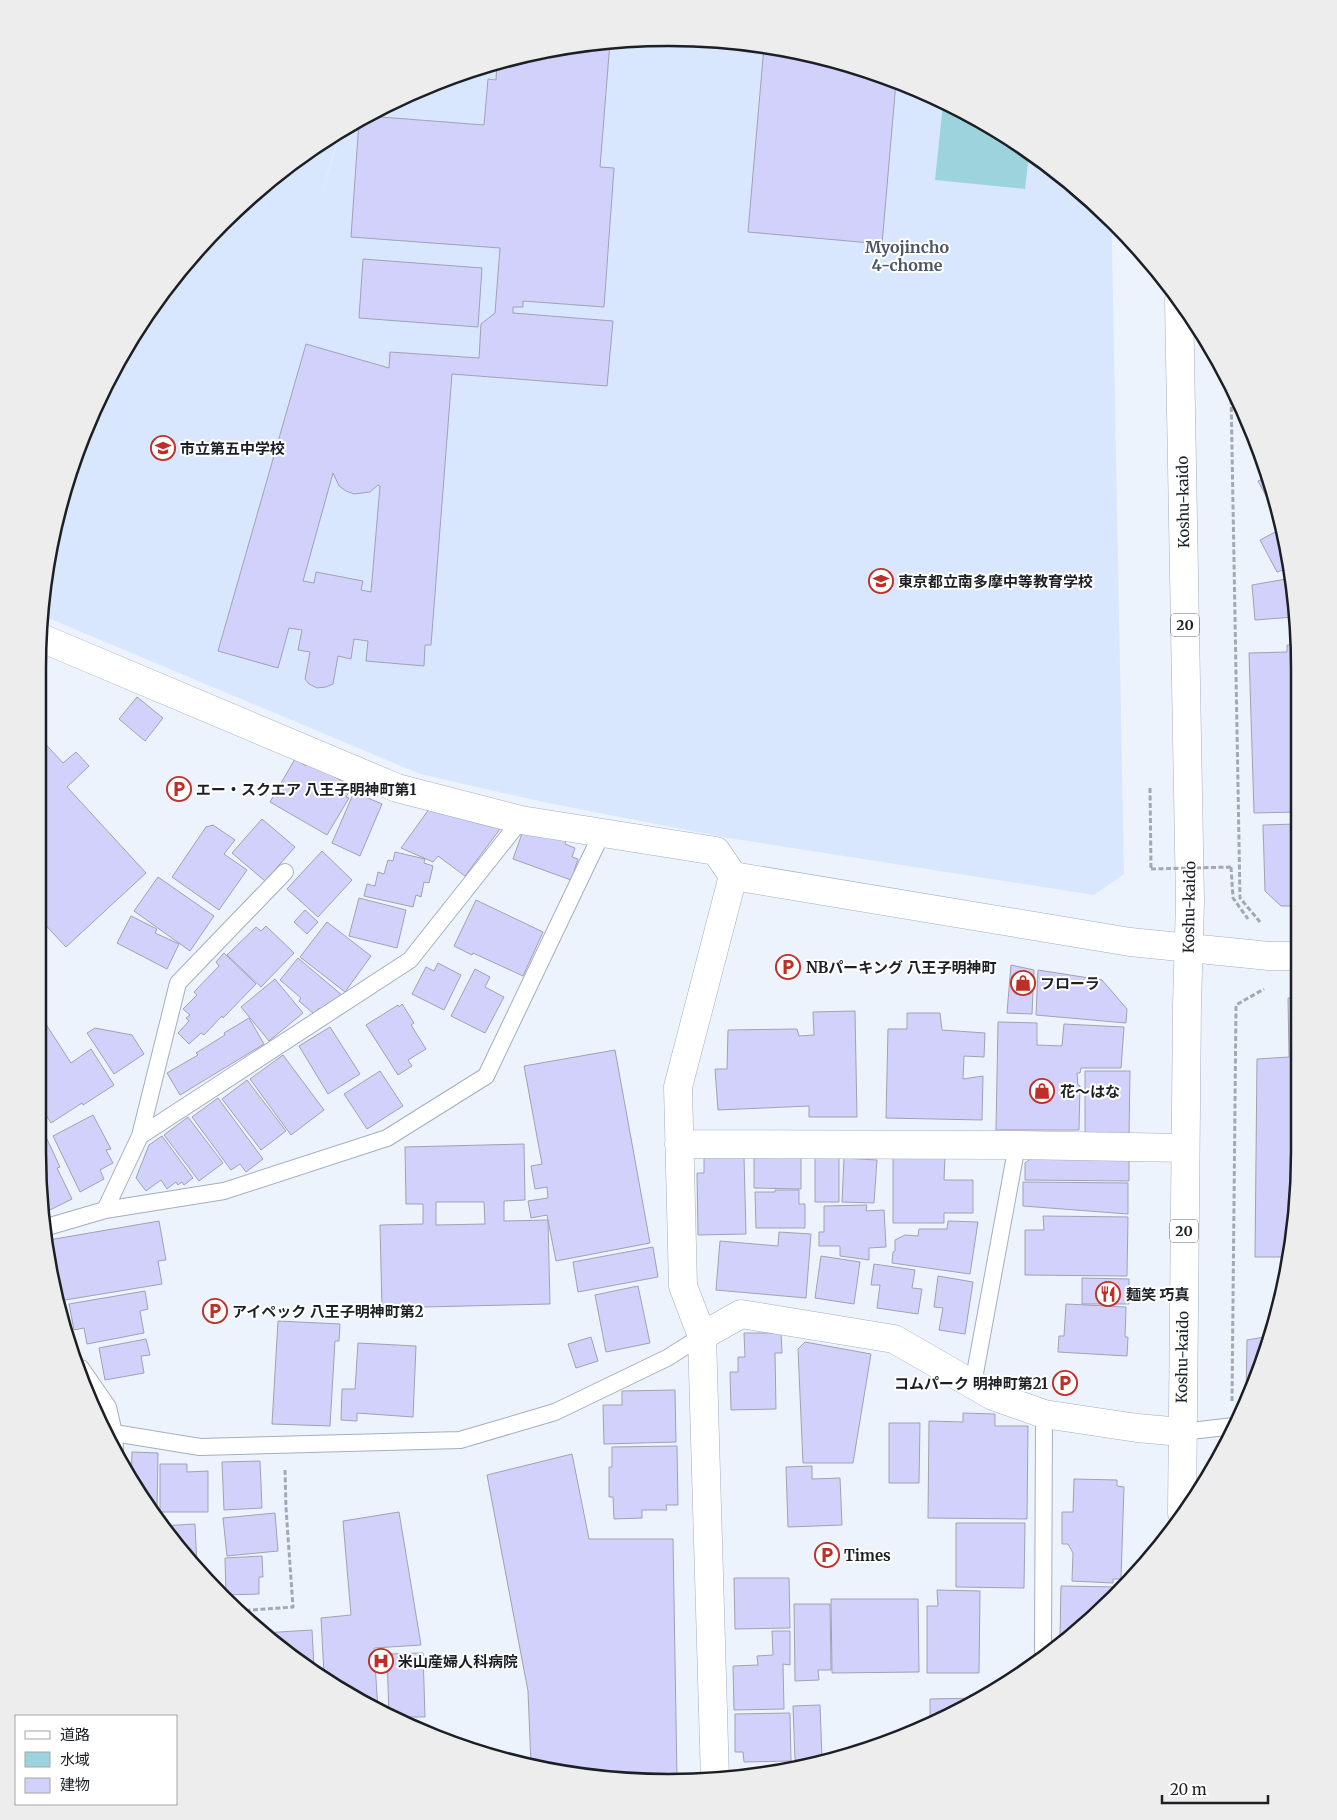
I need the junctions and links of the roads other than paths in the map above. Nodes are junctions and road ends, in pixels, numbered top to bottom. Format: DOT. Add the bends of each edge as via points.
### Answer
graph roads {
  1 [pos="1179,314"];
  2 [pos="47,641"];
  3 [pos="521,820"];
  4 [pos="602,833"];
  5 [pos="285,872"];
  6 [pos="732,876"];
  7 [pos="1188,949"];
  8 [pos="1291,956"];
  9 [pos="140,1136"];
  10 [pos="679,1144"];
  11 [pos="1017,1146"];
  12 [pos="1185,1148"];
  13 [pos="105,1210"];
  14 [pos="51,1226"];
  15 [pos="702,1336"];
  16 [pos="91,1383"];
  17 [pos="973,1384"];
  18 [pos="1044,1414"];
  19 [pos="1231,1419"];
  20 [pos="1182,1432"];
  21 [pos="114,1433"];
  22 [pos="1182,1502"];
  23 [pos="1043,1648"];
  24 [pos="721,1771"];
  1 -- 7 [label="main road, Koshu-kaido / 20" via="1190,901"];
  2 -- 3 [label="main road" via="397,788"];
  3 -- 4 [label="main road"];
  3 -- 9 [label="lane" via="410,960"];
  4 -- 6 [label="main road" via="716,851"];
  4 -- 13 [label="lane" via="486,1076 386,1138 224,1191"];
  5 -- 9 [label="lane" via="178,984"];
  6 -- 7 [label="main road"];
  6 -- 10 [label="main road" via="678,1087"];
  7 -- 8 [label="main road"];
  7 -- 12 [label="main road, Koshu-kaido / 20"];
  9 -- 13 [label="lane"];
  10 -- 11 [label="main road"];
  10 -- 15 [label="main road" via="683,1286"];
  11 -- 12 [label="main road"];
  11 -- 17 [label="lane"];
  12 -- 20 [label="main road, Koshu-kaido / 20"];
  13 -- 14 [label="lane"];
  15 -- 17 [label="main road" via="741,1314 894,1339"];
  15 -- 21 [label="lane" via="667,1358 555,1412 460,1440 200,1447"];
  15 -- 24 [label="main road"];
  16 -- 21 [label="lane" via="108,1407"];
  17 -- 18 [label="main road" via="993,1396"];
  18 -- 20 [label="main road"];
  18 -- 23 [label="lane"];
  19 -- 20 [label="lane"];
  20 -- 22 [label="main road, Koshu-kaido / 20"];
}
